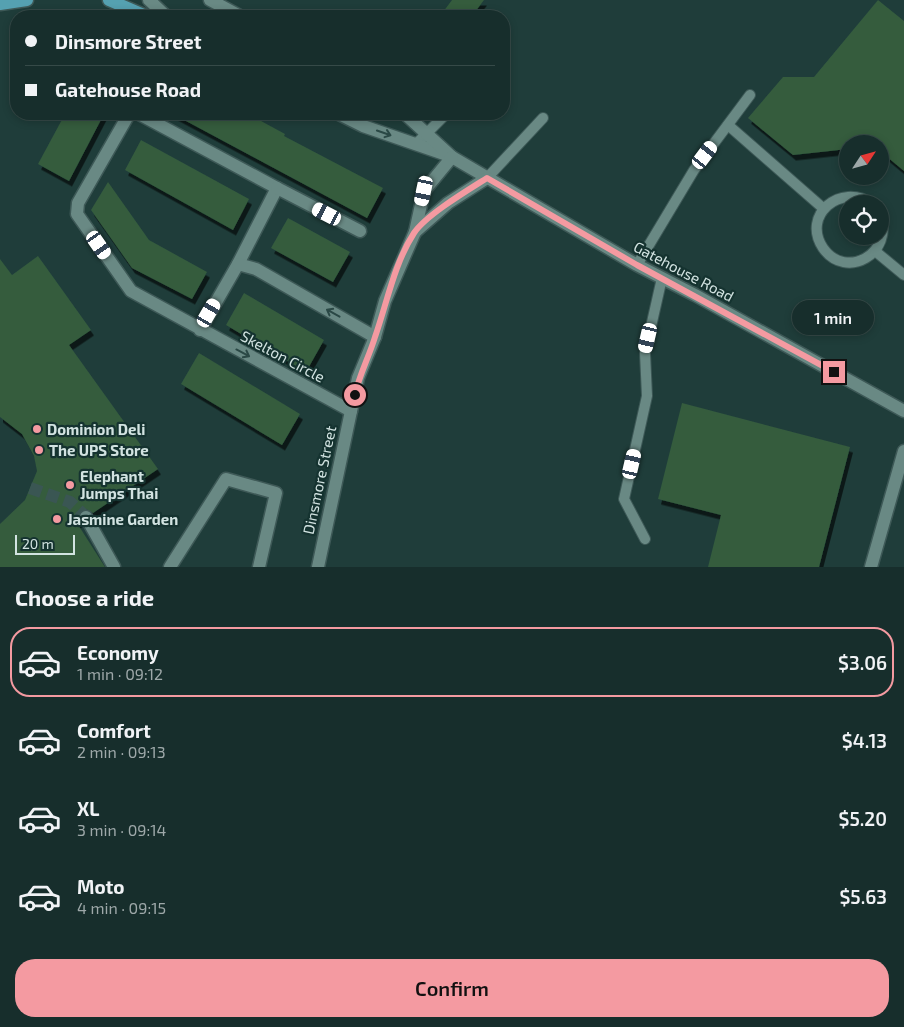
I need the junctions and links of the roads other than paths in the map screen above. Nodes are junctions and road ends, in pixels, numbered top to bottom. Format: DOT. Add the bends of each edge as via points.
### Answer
graph roads {
  1 [pos="27,0"];
  2 [pos="109,0"];
  3 [pos="149,0"];
  4 [pos="210,0"];
  5 [pos="0,4"];
  6 [pos="132,10"];
  7 [pos="160,10"];
  8 [pos="229,10"];
  9 [pos="750,95"];
  10 [pos="543,118"];
  11 [pos="126,120"];
  12 [pos="150,120"];
  13 [pos="351,120"];
  14 [pos="412,120"];
  15 [pos="440,120"];
  16 [pos="728,125"];
  17 [pos="427,134"];
  18 [pos="416,144"];
  19 [pos="452,157"];
  20 [pos="487,178"];
  21 [pos="277,188"];
  22 [pos="839,198"];
  23 [pos="824,209"];
  24 [pos="360,231"];
  25 [pos="414,232"];
  26 [pos="878,245"];
  27 [pos="875,251"];
  28 [pos="238,264"];
  29 [pos="637,265"];
  30 [pos="904,275"];
  31 [pos="662,278"];
  32 [pos="200,330"];
  33 [pos="376,337"];
  34 [pos="351,411"];
  35 [pos="904,411"];
  36 [pos="904,451"];
  37 [pos="86,517"];
  38 [pos="645,539"];
  39 [pos="114,567"];
  40 [pos="170,567"];
  41 [pos="259,567"];
  42 [pos="318,567"];
  43 [pos="872,567"];
  1 -- 5 [label="main road"];
  2 -- 6 [label="main road"];
  3 -- 7 [label="street"];
  4 -- 8 [label="street"];
  9 -- 16 [label="lane"];
  10 -- 20 [label="lane"];
  11 -- 32 [label="street, Skelton Circle" via="78,203 77,214 131,291"];
  12 -- 21 [label="street"];
  13 -- 18 [label="street, Gatehouse Road, one-way"];
  14 -- 17 [label="street, Gatehouse Road"];
  15 -- 17 [label="lane"];
  16 -- 23 [label="lane"];
  16 -- 29 [label="lane" via="694,170"];
  17 -- 18 [label="lane"];
  17 -- 19 [label="street, Gatehouse Road"];
  18 -- 19 [label="street, Gatehouse Road"];
  19 -- 20 [label="street, Gatehouse Road"];
  19 -- 25 [label="street, Dinsmore Street" via="424,191"];
  20 -- 25 [label="street, Dinsmore Street" via="448,203"];
  20 -- 29 [label="street, Gatehouse Road"];
  21 -- 24 [label="street"];
  21 -- 28 [label="street"];
  22 -- 23 [label="lane"];
  23 -- 27 [label="lane" via="818,223 819,239 831,256 852,262 863,260"];
  25 -- 33 [label="street, Dinsmore Street" via="385,301"];
  26 -- 27 [label="lane"];
  27 -- 30 [label="lane"];
  28 -- 32 [label="street"];
  33 -- 28 [label="street, one-way" via="256,269"];
  29 -- 31 [label="street, Gatehouse Road"];
  31 -- 35 [label="street, Gatehouse Road"];
  31 -- 38 [label="lane" via="645,353 647,396 624,499"];
  32 -- 34 [label="street, Skelton Circle, one-way"];
  33 -- 34 [label="street, Dinsmore Street" via="358,378"];
  34 -- 42 [label="street, Dinsmore Street"];
  36 -- 43 [label="street"];
  37 -- 39 [label="street"];
  40 -- 41 [label="street" via="226,479 276,493"];
}
